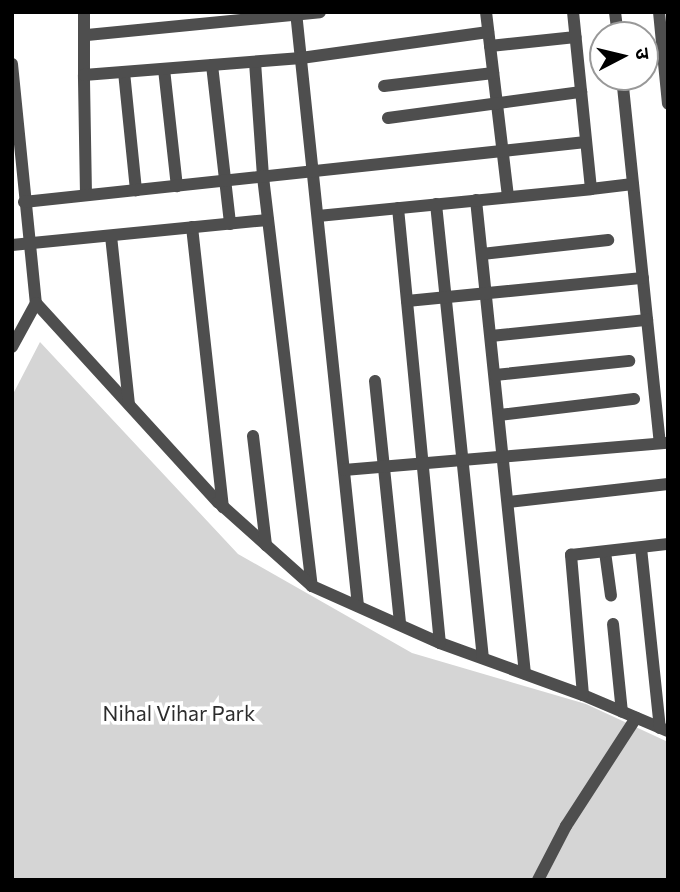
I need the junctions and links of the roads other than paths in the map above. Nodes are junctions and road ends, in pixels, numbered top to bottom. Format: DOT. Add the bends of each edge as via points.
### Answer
graph roads {
  1 [pos="84,12"];
  2 [pos="320,12"];
  3 [pos="486,12"];
  4 [pos="573,12"];
  5 [pos="659,12"];
  6 [pos="297,14"];
  7 [pos="87,35"];
  8 [pos="576,37"];
  9 [pos="489,39"];
  10 [pos="301,58"];
  11 [pos="255,62"];
  12 [pos="12,64"];
  13 [pos="212,65"];
  14 [pos="164,69"];
  15 [pos="124,72"];
  16 [pos="493,73"];
  17 [pos="84,75"];
  18 [pos="384,86"];
  19 [pos="623,91"];
  20 [pos="581,92"];
  21 [pos="497,101"];
  22 [pos="668,104"];
  23 [pos="388,118"];
  24 [pos="586,142"];
  25 [pos="502,149"];
  26 [pos="16,152"];
  27 [pos="313,172"];
  28 [pos="263,177"];
  29 [pos="226,181"];
  30 [pos="633,184"];
  31 [pos="177,186"];
  32 [pos="591,189"];
  33 [pos="136,190"];
  34 [pos="86,195"];
  35 [pos="508,197"];
  36 [pos="476,200"];
  37 [pos="24,202"];
  38 [pos="436,204"];
  39 [pos="398,208"];
  40 [pos="318,216"];
  41 [pos="268,220"];
  42 [pos="230,224"];
  43 [pos="192,228"];
  44 [pos="111,236"];
  45 [pos="608,240"];
  46 [pos="29,244"];
  47 [pos="12,246"];
  48 [pos="482,254"];
  49 [pos="643,278"];
  50 [pos="486,296"];
  51 [pos="446,299"];
  52 [pos="407,301"];
  53 [pos="36,303"];
  54 [pos="647,320"];
  55 [pos="491,336"];
  56 [pos="12,347"];
  57 [pos="629,361"];
  58 [pos="495,375"];
  59 [pos="375,381"];
  60 [pos="634,399"];
  61 [pos="129,404"];
  62 [pos="499,415"];
  63 [pos="253,436"];
  64 [pos="664,443"];
  65 [pos="503,458"];
  66 [pos="464,461"];
  67 [pos="423,465"];
  68 [pos="382,467"];
  69 [pos="344,470"];
  70 [pos="668,484"];
  71 [pos="508,502"];
  72 [pos="223,507"];
  73 [pos="668,544"];
  74 [pos="266,545"];
  75 [pos="641,548"];
  76 [pos="605,552"];
  77 [pos="312,586"];
  78 [pos="611,596"];
  79 [pos="358,606"];
  80 [pos="613,624"];
  81 [pos="400,625"];
  82 [pos="440,643"];
  83 [pos="483,658"];
  84 [pos="525,673"];
  85 [pos="583,695"];
  86 [pos="622,712"];
  87 [pos="636,718"];
  88 [pos="664,730"];
  89 [pos="538,880"];
  1 -- 7 [label="street"];
  2 -- 6 [label="street"];
  3 -- 9 [label="street"];
  4 -- 8 [label="street"];
  5 -- 22 [label="street"];
  6 -- 7 [label="street"];
  6 -- 10 [label="street"];
  7 -- 17 [label="street"];
  8 -- 9 [label="street"];
  8 -- 20 [label="street"];
  9 -- 10 [label="street"];
  9 -- 16 [label="street"];
  10 -- 11 [label="street"];
  10 -- 27 [label="street"];
  11 -- 13 [label="street"];
  11 -- 28 [label="street"];
  12 -- 26 [label="street"];
  13 -- 14 [label="street"];
  13 -- 29 [label="street"];
  14 -- 15 [label="street"];
  14 -- 31 [label="street"];
  15 -- 17 [label="street"];
  15 -- 33 [label="street"];
  16 -- 18 [label="street"];
  16 -- 21 [label="street"];
  17 -- 34 [label="street"];
  19 -- 30 [label="street"];
  20 -- 21 [label="street"];
  20 -- 24 [label="street"];
  21 -- 23 [label="street"];
  21 -- 25 [label="street"];
  24 -- 25 [label="street"];
  24 -- 32 [label="street"];
  25 -- 27 [label="street"];
  25 -- 35 [label="street"];
  26 -- 37 [label="street"];
  27 -- 28 [label="street"];
  27 -- 40 [label="street"];
  28 -- 29 [label="street"];
  28 -- 41 [label="street"];
  29 -- 31 [label="street"];
  29 -- 42 [label="street"];
  30 -- 32 [label="street"];
  30 -- 49 [label="street"];
  31 -- 33 [label="street"];
  32 -- 35 [label="street"];
  33 -- 34 [label="street"];
  34 -- 37 [label="street"];
  35 -- 36 [label="street"];
  36 -- 38 [label="street"];
  36 -- 48 [label="street"];
  37 -- 46 [label="street"];
  38 -- 39 [label="street"];
  38 -- 51 [label="street"];
  39 -- 40 [label="street"];
  39 -- 52 [label="street"];
  40 -- 69 [label="street"];
  41 -- 42 [label="street"];
  41 -- 77 [label="street"];
  42 -- 43 [label="street"];
  43 -- 44 [label="street"];
  43 -- 72 [label="street"];
  44 -- 46 [label="street"];
  44 -- 61 [label="street"];
  45 -- 48 [label="street"];
  46 -- 47 [label="street"];
  46 -- 53 [label="street"];
  48 -- 50 [label="street"];
  49 -- 50 [label="street"];
  49 -- 54 [label="street"];
  50 -- 51 [label="street"];
  50 -- 55 [label="street"];
  51 -- 52 [label="street"];
  51 -- 66 [label="street"];
  52 -- 67 [label="street"];
  53 -- 56 [label="street"];
  53 -- 61 [label="street"];
  54 -- 55 [label="street"];
  54 -- 64 [label="street"];
  55 -- 58 [label="street"];
  57 -- 58 [label="street"];
  58 -- 62 [label="street"];
  59 -- 68 [label="street"];
  60 -- 62 [label="street"];
  61 -- 72 [label="street"];
  62 -- 65 [label="street"];
  63 -- 74 [label="street"];
  64 -- 65 [label="street"];
  65 -- 66 [label="street"];
  65 -- 71 [label="street"];
  66 -- 67 [label="street"];
  66 -- 83 [label="street"];
  67 -- 68 [label="street"];
  67 -- 82 [label="street"];
  68 -- 69 [label="street"];
  68 -- 81 [label="street"];
  69 -- 79 [label="street"];
  70 -- 71 [label="street"];
  71 -- 84 [label="street"];
  72 -- 74 [label="street"];
  73 -- 75 [label="street"];
  74 -- 77 [label="street"];
  75 -- 76 [label="street"];
  75 -- 88 [label="street"];
  76 -- 78 [label="street"];
  76 -- 85 [label="street" via="572,555"];
  77 -- 79 [label="street"];
  79 -- 81 [label="street"];
  80 -- 86 [label="street"];
  81 -- 82 [label="street"];
  82 -- 83 [label="street"];
  83 -- 84 [label="street"];
  84 -- 85 [label="street"];
  85 -- 86 [label="street"];
  86 -- 87 [label="street"];
  87 -- 88 [label="street"];
  87 -- 89 [label="street" via="566,826"];
}
